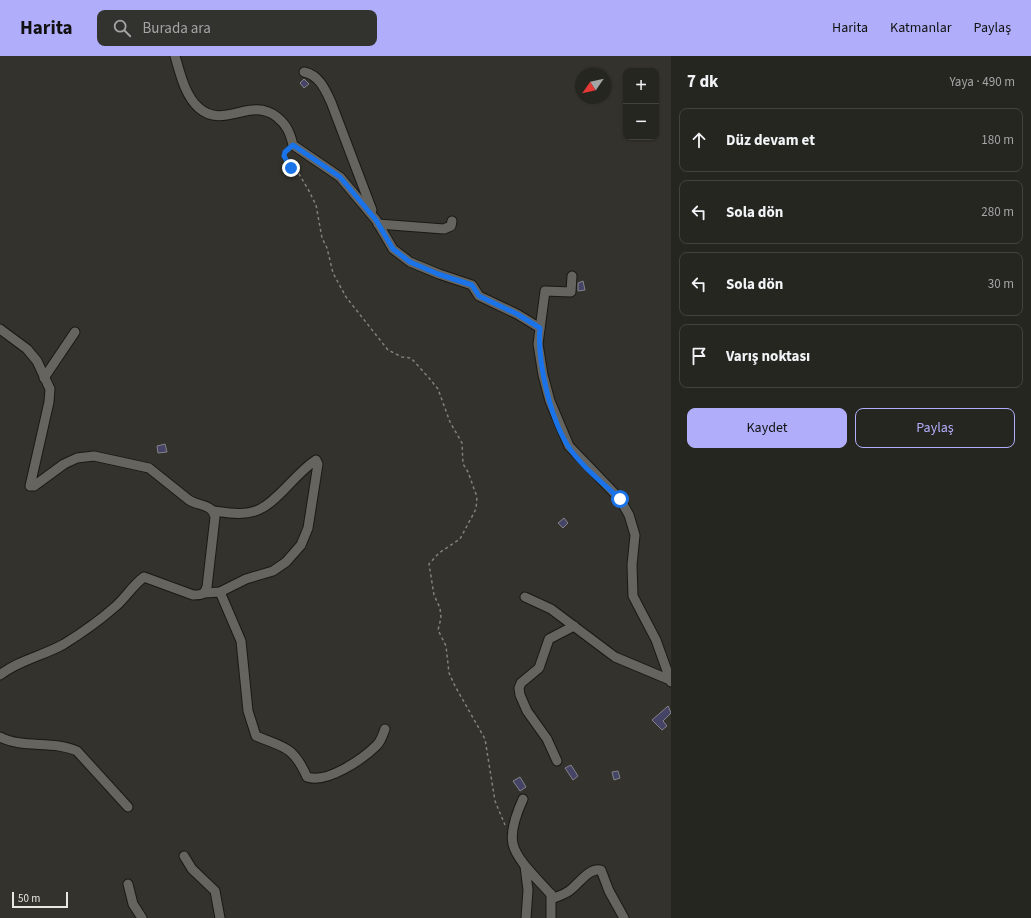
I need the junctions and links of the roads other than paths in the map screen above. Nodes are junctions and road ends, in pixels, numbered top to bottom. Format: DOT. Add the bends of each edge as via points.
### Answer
graph roads {
  1 [pos="175,56"];
  2 [pos="304,72"];
  3 [pos="452,221"];
  4 [pos="377,222"];
  5 [pos="572,276"];
  6 [pos="540,328"];
  7 [pos="0,329"];
  8 [pos="75,332"];
  9 [pos="44,378"];
  10 [pos="214,511"];
  11 [pos="220,592"];
  12 [pos="204,593"];
  13 [pos="525,598"];
  14 [pos="574,626"];
  15 [pos="0,675"];
  16 [pos="670,681"];
  17 [pos="386,729"];
  18 [pos="0,737"];
  19 [pos="557,761"];
  20 [pos="523,799"];
  21 [pos="128,807"];
  22 [pos="184,856"];
  23 [pos="525,864"];
  24 [pos="128,884"];
  25 [pos="551,894"];
  26 [pos="142,918"];
  27 [pos="220,918"];
  28 [pos="526,918"];
  29 [pos="551,918"];
  30 [pos="624,918"];
  1 -- 4 [label="street" via="193,101 199,108 221,117 253,109 272,113 289,130 293,145 340,177"];
  2 -- 4 [label="street" via="312,74 332,102"];
  3 -- 4 [label="street" via="451,226 444,229"];
  4 -- 6 [label="street" via="393,249 410,262 472,285 479,296"];
  5 -- 6 [label="street" via="571,292 545,291"];
  6 -- 16 [label="street" via="538,344 543,375 562,432 569,446 620,499 629,515 635,534 633,596 656,640"];
  7 -- 9 [label="street" via="27,349"];
  8 -- 9 [label="street"];
  9 -- 10 [label="street" via="50,389 49,402 30,486 34,486 64,464 77,458 94,456 149,468 195,504"];
  10 -- 11 [label="street" via="240,514 260,509 304,468 316,460 318,464 308,528 301,546 274,571 246,579"];
  10 -- 12 [label="street" via="207,587"];
  11 -- 12 [label="street"];
  11 -- 17 [label="street" via="241,641 248,711 256,736 291,750 307,777 314,779 343,771 378,744"];
  12 -- 15 [label="street" via="193,595 144,577 134,584 117,606 96,623 62,645 24,661"];
  13 -- 14 [label="street" via="551,609"];
  14 -- 16 [label="street" via="615,657"];
  14 -- 19 [label="street" via="549,639 539,668 521,683 519,688 527,711 547,739"];
  18 -- 21 [label="street" via="10,742 50,744 77,751"];
  20 -- 23 [label="street" via="516,815 513,844"];
  22 -- 27 [label="street" via="192,869 215,891"];
  23 -- 25 [label="street"];
  23 -- 28 [label="street" via="528,890"];
  24 -- 26 [label="street" via="133,904"];
  25 -- 29 [label="street"];
  25 -- 30 [label="street" via="554,898 570,890 590,872 601,870"];
}
